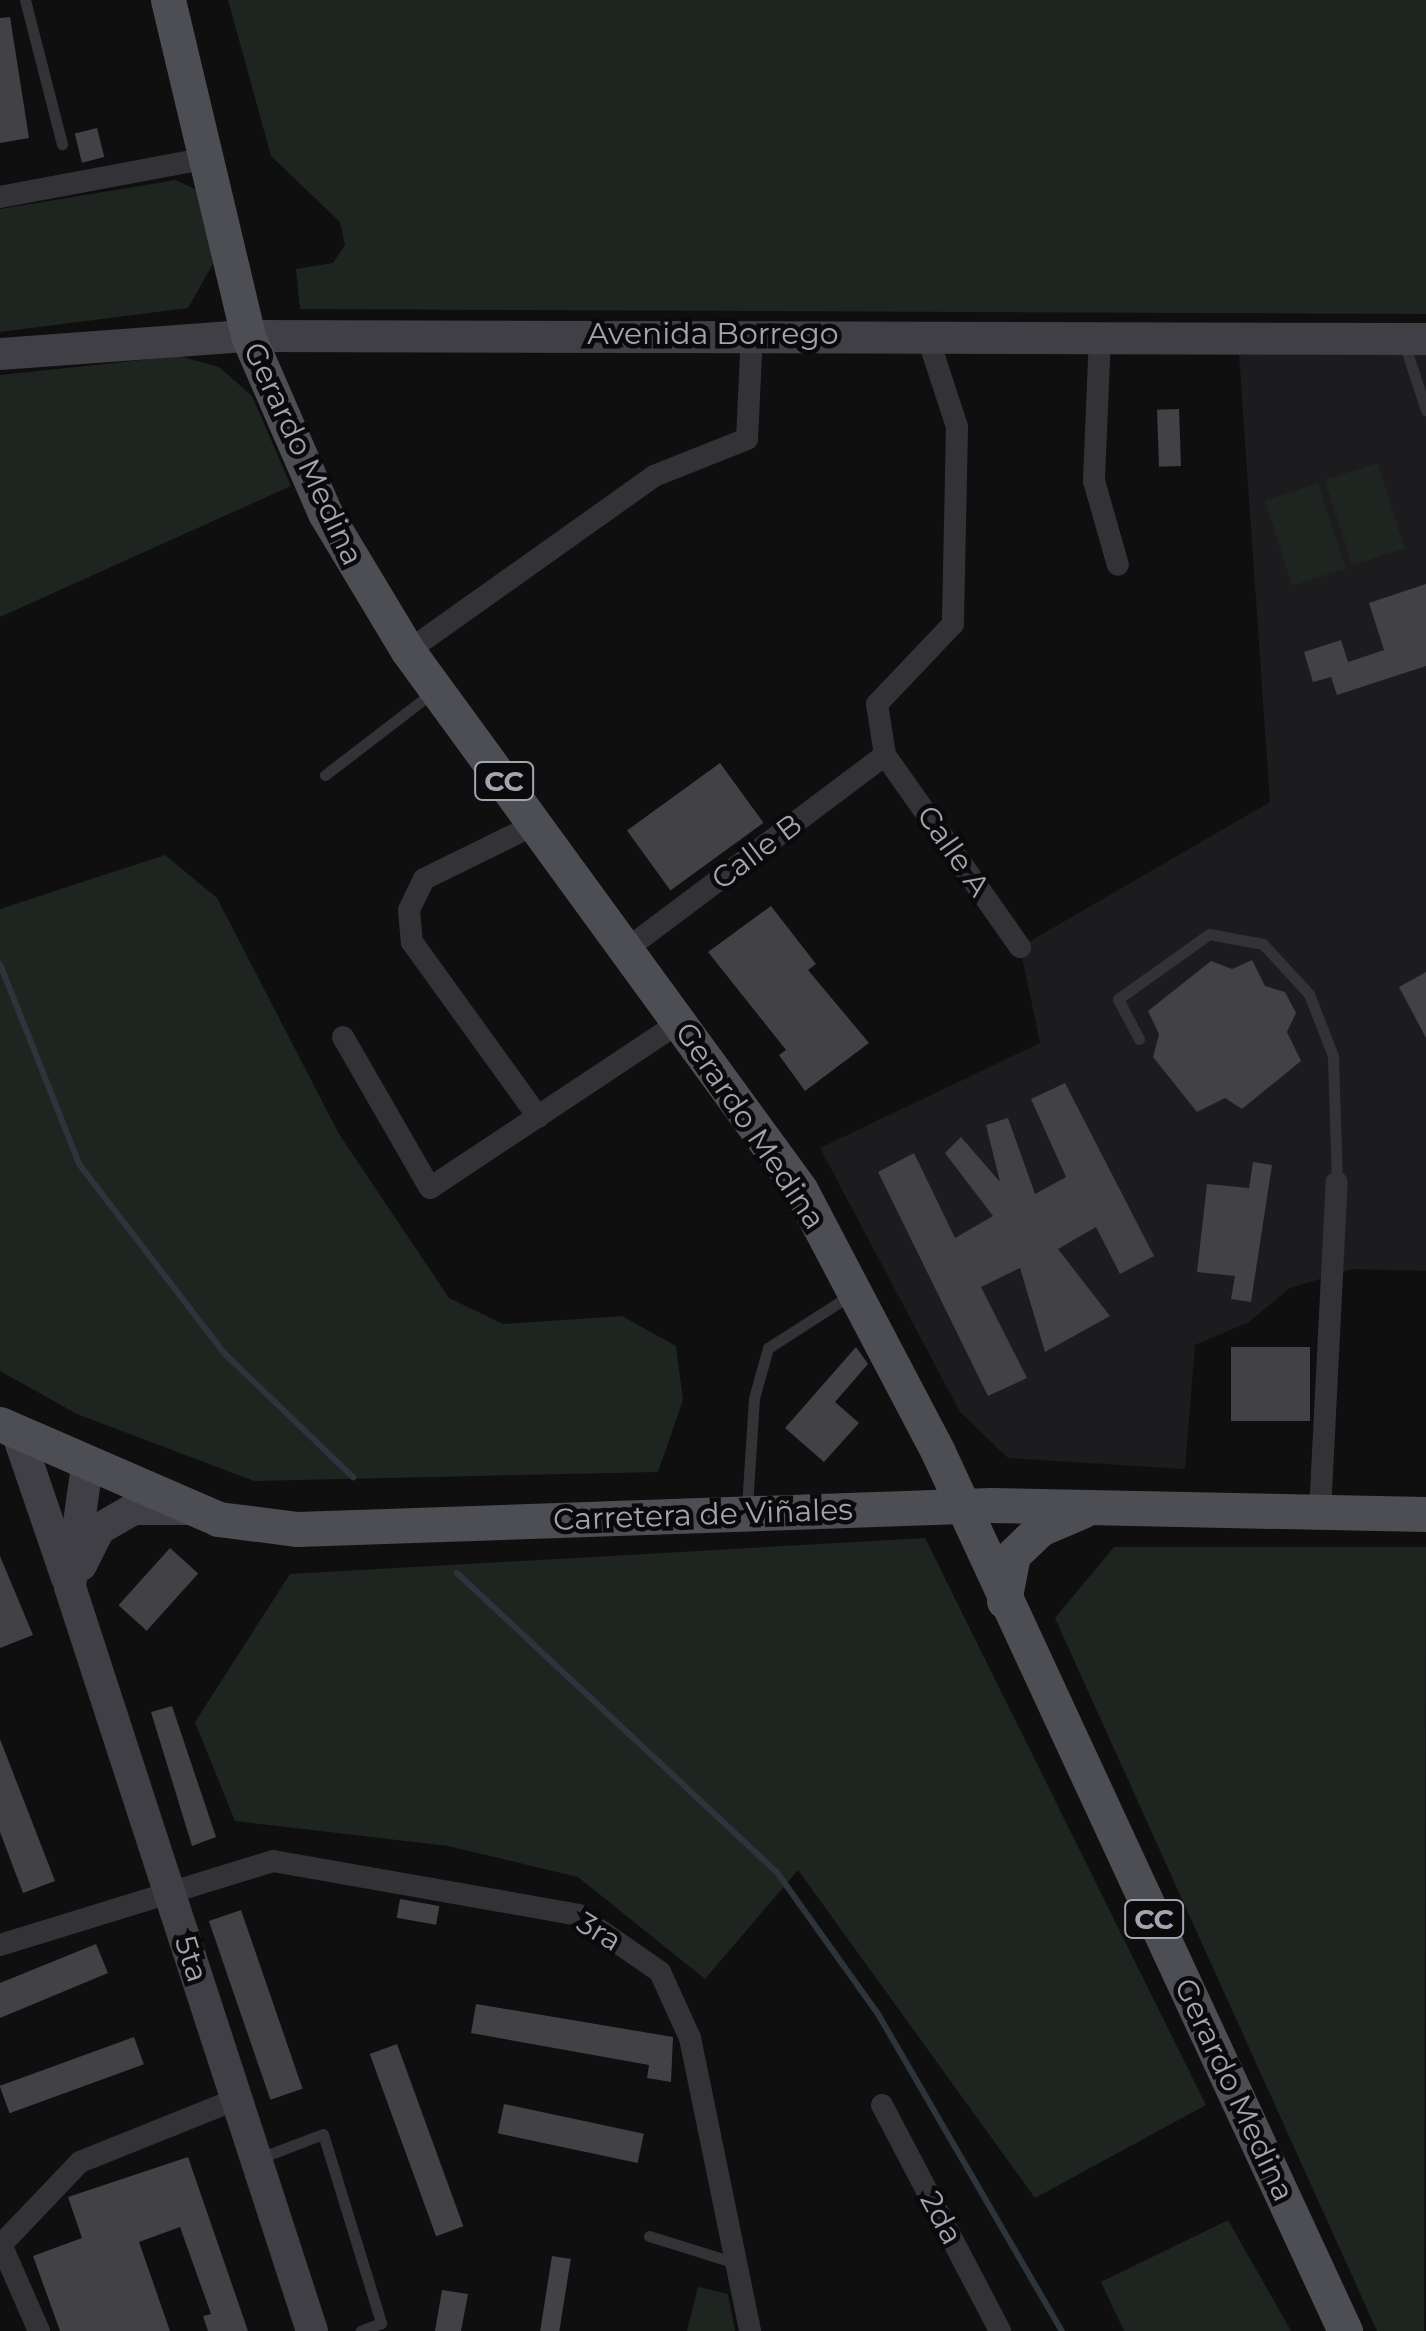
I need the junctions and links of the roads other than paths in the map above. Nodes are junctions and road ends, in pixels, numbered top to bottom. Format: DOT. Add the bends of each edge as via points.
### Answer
graph roads {
  1 [pos="25,0"];
  2 [pos="168,0"];
  3 [pos="62,144"];
  4 [pos="203,159"];
  5 [pos="0,197"];
  6 [pos="752,334"];
  7 [pos="927,335"];
  8 [pos="248,336"];
  9 [pos="1100,336"];
  10 [pos="1414,339"];
  11 [pos="0,354"];
  12 [pos="1426,410"];
  13 [pos="1118,566"];
  14 [pos="408,650"];
  15 [pos="437,689"];
  16 [pos="886,756"];
  17 [pos="324,775"];
  18 [pos="536,824"];
  19 [pos="1020,947"];
  20 [pos="628,948"];
  21 [pos="680,1022"];
  22 [pos="342,1038"];
  23 [pos="1139,1038"];
  24 [pos="538,1116"];
  25 [pos="1337,1182"];
  26 [pos="856,1291"];
  27 [pos="8,1428"];
  28 [pos="86,1466"];
  29 [pos="1093,1507"];
  30 [pos="962,1508"];
  31 [pos="188,1509"];
  32 [pos="1320,1512"];
  33 [pos="747,1513"];
  34 [pos="1426,1514"];
  35 [pos="70,1587"];
  36 [pos="1004,1600"];
  37 [pos="167,1888"];
  38 [pos="0,1945"];
  39 [pos="237,2099"];
  40 [pos="882,2106"];
  41 [pos="256,2159"];
  42 [pos="649,2236"];
  43 [pos="1,2244"];
  44 [pos="738,2264"];
  45 [pos="38,2331"];
  46 [pos="312,2331"];
  47 [pos="360,2331"];
  48 [pos="750,2331"];
  49 [pos="1000,2331"];
  50 [pos="1345,2331"];
  1 -- 3 [label="lane"];
  2 -- 4 [label="main road, Gerardo Medina / CC"];
  4 -- 5 [label="street"];
  4 -- 8 [label="main road, Gerardo Medina / CC"];
  6 -- 7 [label="main road, Avenida Borrego"];
  6 -- 8 [label="main road, Avenida Borrego"];
  6 -- 14 [label="street" via="747,438 654,476"];
  7 -- 9 [label="main road, Avenida Borrego"];
  7 -- 16 [label="street" via="957,427 953,624 877,704"];
  8 -- 11 [label="main road, Avenida Borrego"];
  8 -- 14 [label="main road, Gerardo Medina / CC" via="324,513"];
  9 -- 10 [label="main road, Avenida Borrego"];
  9 -- 13 [label="street" via="1094,481"];
  10 -- 12 [label="lane"];
  14 -- 15 [label="main road, Gerardo Medina / CC"];
  15 -- 17 [label="lane"];
  15 -- 18 [label="main road, Gerardo Medina / CC"];
  16 -- 19 [label="street, Calle A"];
  16 -- 20 [label="street, Calle B"];
  18 -- 20 [label="main road, Gerardo Medina / CC"];
  18 -- 24 [label="street" via="424,879 409,910 412,942"];
  20 -- 21 [label="main road, Gerardo Medina / CC"];
  21 -- 24 [label="street"];
  21 -- 26 [label="main road, Gerardo Medina / CC" via="800,1189"];
  22 -- 24 [label="street" via="430,1188"];
  23 -- 25 [label="lane" via="1118,999 1208,934 1263,944 1309,994 1333,1056"];
  25 -- 32 [label="street"];
  26 -- 30 [label="main road, Gerardo Medina / CC"];
  26 -- 33 [label="lane" via="768,1348 754,1398"];
  27 -- 28 [label="main road, Carretera de Viñales"];
  27 -- 35 [label="main road, 5ta"];
  28 -- 31 [label="main road, Carretera de Viñales"];
  28 -- 35 [label="main road, 5ta"];
  29 -- 30 [label="main road, Carretera de Viñales"];
  29 -- 32 [label="main road, Carretera de Viñales"];
  29 -- 36 [label="main road" via="1040,1529 1013,1555"];
  30 -- 33 [label="main road, Carretera de Viñales"];
  30 -- 36 [label="main road, Gerardo Medina / CC"];
  31 -- 33 [label="main road, Carretera de Viñales" via="297,1529"];
  31 -- 35 [label="main road" via="133,1509 99,1529"];
  32 -- 34 [label="main road, Carretera de Viñales"];
  35 -- 37 [label="main road, 5ta"];
  36 -- 50 [label="main road, Gerardo Medina / CC"];
  37 -- 38 [label="street, 3ra"];
  37 -- 39 [label="main road, 5ta"];
  37 -- 44 [label="street, 3ra" via="273,1860 578,1914 660,1972 690,2038"];
  39 -- 41 [label="main road, 5ta"];
  39 -- 43 [label="street" via="80,2162"];
  40 -- 49 [label="street, 2da"];
  41 -- 46 [label="main road, 5ta"];
  41 -- 47 [label="lane" via="322,2134 381,2323"];
  42 -- 44 [label="lane"];
  43 -- 45 [label="street"];
  44 -- 48 [label="street, 3ra"];
}
